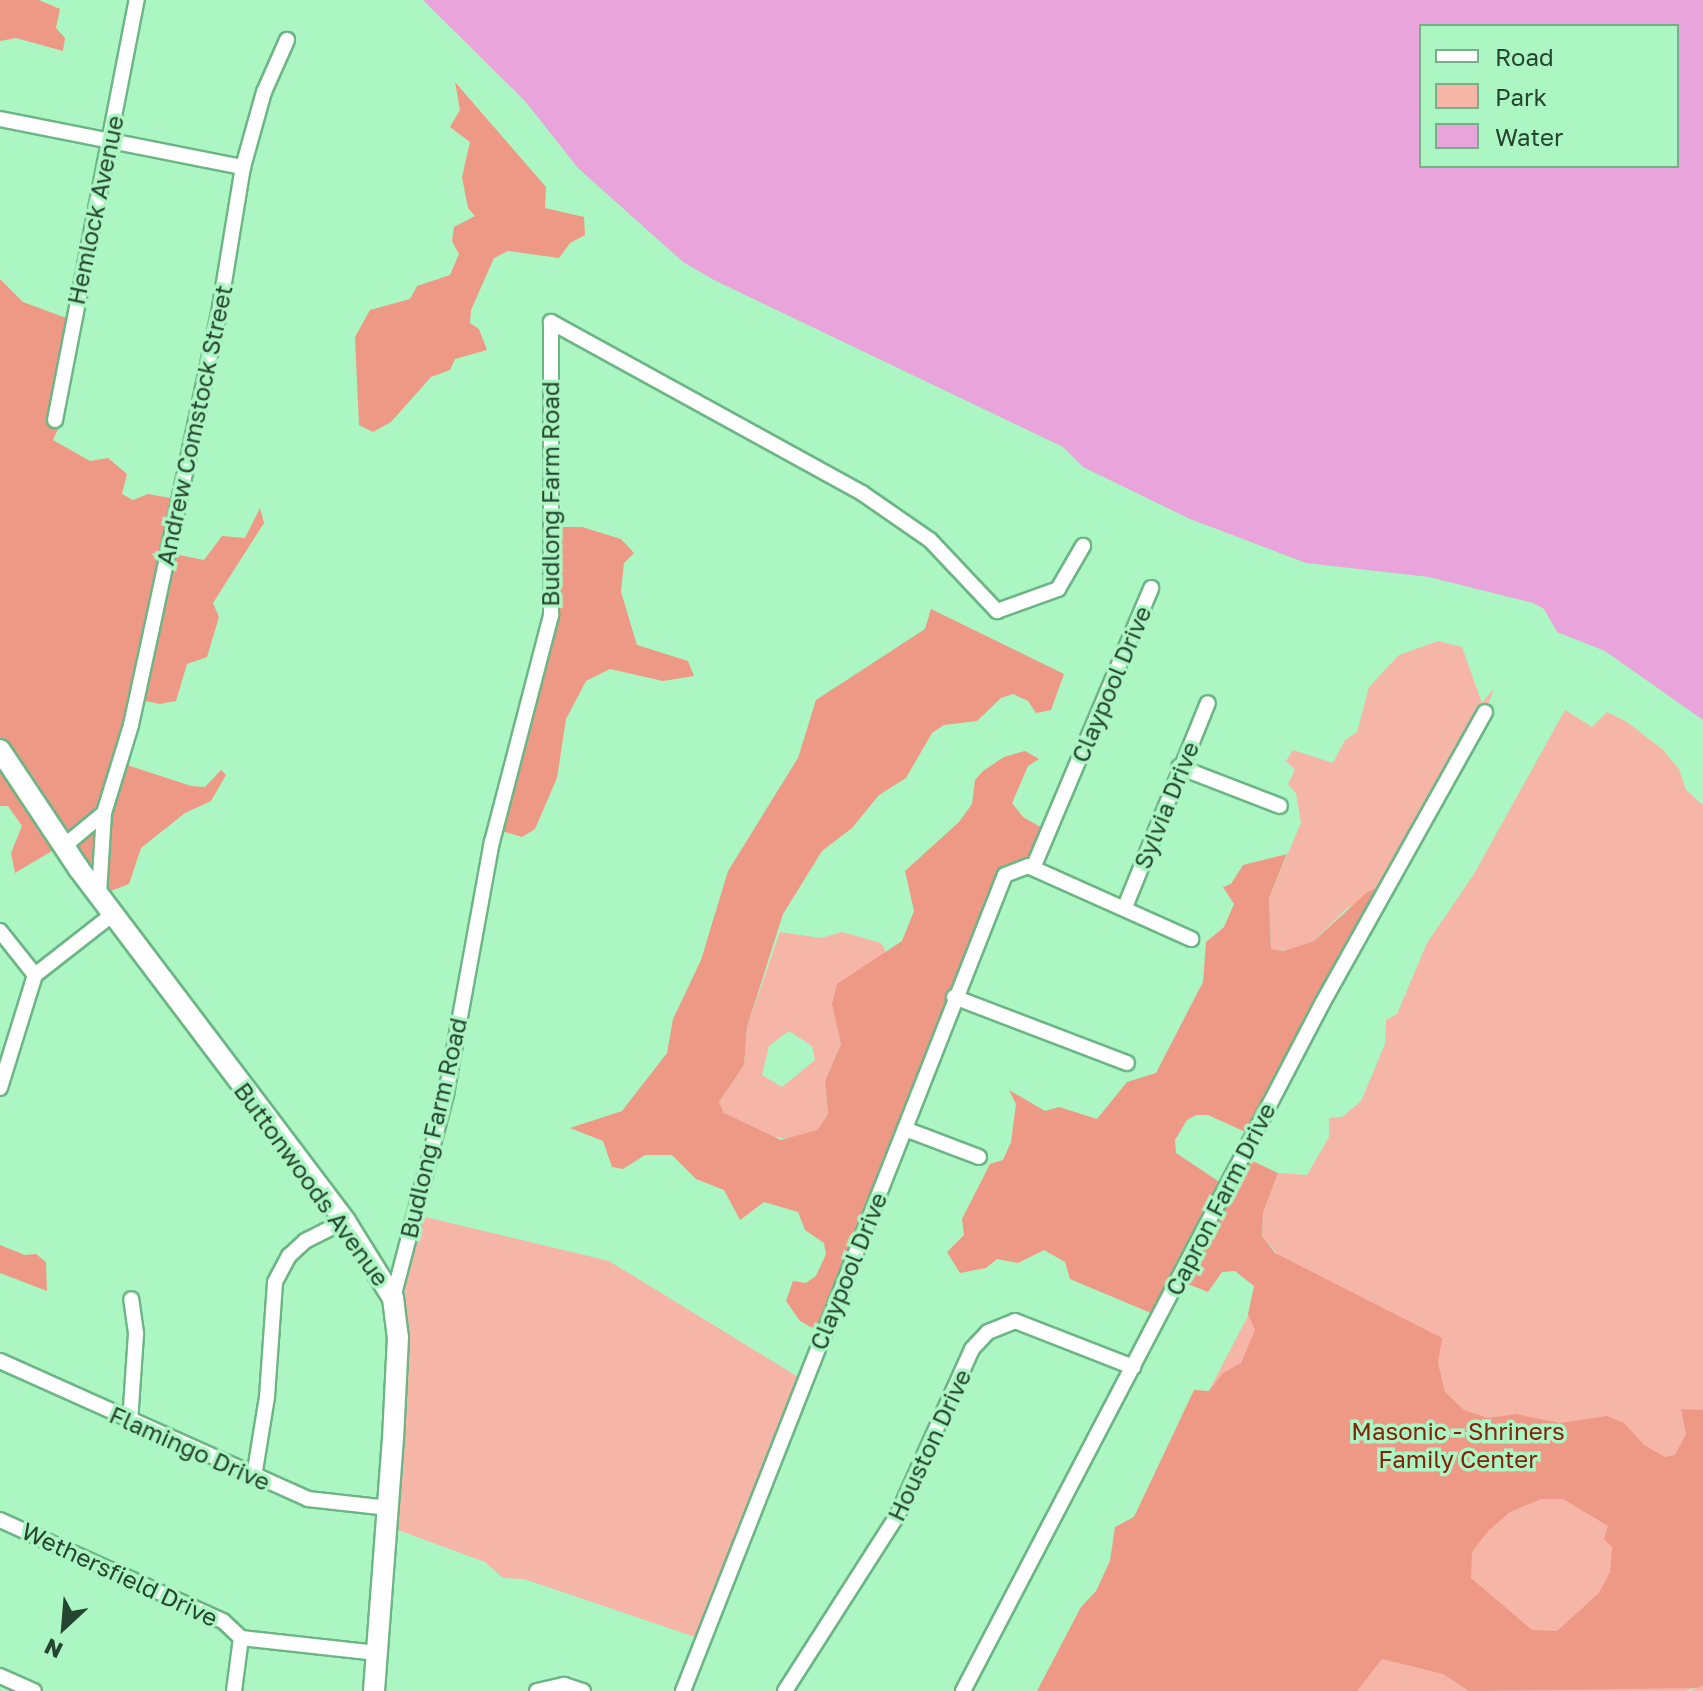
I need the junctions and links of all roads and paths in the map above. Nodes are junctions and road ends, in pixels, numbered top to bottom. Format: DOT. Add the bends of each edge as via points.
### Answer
graph roads {
  1 [pos="137,0"];
  2 [pos="287,40"];
  3 [pos="0,119"];
  4 [pos="111,138"];
  5 [pos="243,167"];
  6 [pos="55,420"];
  7 [pos="1083,546"];
  8 [pos="1151,588"];
  9 [pos="1208,703"];
  10 [pos="1485,712"];
  11 [pos="0,750"];
  12 [pos="1179,767"];
  13 [pos="1280,806"];
  14 [pos="104,813"];
  15 [pos="64,846"];
  16 [pos="1030,867"];
  17 [pos="99,894"];
  18 [pos="1125,907"];
  19 [pos="113,914"];
  20 [pos="0,931"];
  21 [pos="1191,939"];
  22 [pos="35,975"];
  23 [pos="954,997"];
  24 [pos="1127,1063"];
  25 [pos="0,1088"];
  26 [pos="905,1129"];
  27 [pos="979,1157"];
  28 [pos="345,1221"];
  29 [pos="393,1298"];
  30 [pos="131,1299"];
  31 [pos="0,1361"];
  32 [pos="1133,1367"];
  33 [pos="130,1422"];
  34 [pos="254,1477"];
  35 [pos="388,1508"];
  36 [pos="0,1520"];
  37 [pos="241,1638"];
  38 [pos="377,1653"];
  39 [pos="0,1676"];
  40 [pos="34,1691"];
  41 [pos="234,1691"];
  42 [pos="374,1691"];
  43 [pos="537,1691"];
  44 [pos="583,1691"];
  45 [pos="683,1691"];
  46 [pos="785,1691"];
  47 [pos="963,1691"];
  1 -- 4 [label="street, Hemlock Avenue"];
  2 -- 5 [label="street, Andrew Comstock Street" via="264,92"];
  3 -- 4 [label="street"];
  4 -- 5 [label="street"];
  4 -- 6 [label="street, Hemlock Avenue"];
  5 -- 14 [label="street, Andrew Comstock Street" via="220,307 137,697"];
  7 -- 29 [label="street, Budlong Farm Road" via="1058,589 997,611 930,540 862,493 551,322 551,615 492,842 446,1094"];
  8 -- 16 [label="street, Claypool Drive"];
  9 -- 12 [label="street, Sylvia Drive"];
  10 -- 32 [label="street, Capron Farm Drive" via="1323,1002"];
  11 -- 15 [label="street, Buttonwoods Avenue"];
  12 -- 13 [label="street"];
  12 -- 18 [label="street, Sylvia Drive"];
  14 -- 15 [label="street"];
  14 -- 17 [label="street, Andrew Comstock Street"];
  15 -- 17 [label="street, Buttonwoods Avenue"];
  16 -- 18 [label="street"];
  16 -- 23 [label="street, Claypool Drive" via="1005,875"];
  17 -- 19 [label="street, Buttonwoods Avenue"];
  18 -- 21 [label="street"];
  19 -- 22 [label="street"];
  19 -- 28 [label="street, Buttonwoods Avenue"];
  20 -- 22 [label="street"];
  22 -- 25 [label="street"];
  23 -- 24 [label="street"];
  23 -- 26 [label="street, Claypool Drive"];
  26 -- 27 [label="street"];
  26 -- 45 [label="street, Claypool Drive"];
  28 -- 29 [label="street, Buttonwoods Avenue"];
  28 -- 34 [label="street" via="305,1241 289,1256 275,1282 267,1397"];
  29 -- 35 [label="street, Buttonwoods Avenue" via="398,1337"];
  30 -- 33 [label="street" via="136,1333"];
  31 -- 33 [label="street, Flamingo Drive"];
  32 -- 46 [label="street, Houston Drive" via="1015,1321 988,1332 972,1349 897,1516"];
  32 -- 47 [label="street, Capron Farm Drive"];
  33 -- 34 [label="street, Flamingo Drive"];
  34 -- 35 [label="street, Flamingo Drive" via="308,1499"];
  35 -- 38 [label="street, Buttonwoods Avenue"];
  36 -- 37 [label="street, Wethersfield Drive" via="223,1621"];
  37 -- 38 [label="street, Wethersfield Drive"];
  37 -- 41 [label="street"];
  38 -- 42 [label="street, Buttonwoods Avenue"];
  39 -- 40 [label="street"];
  43 -- 44 [label="street" via="564,1685"];
}
